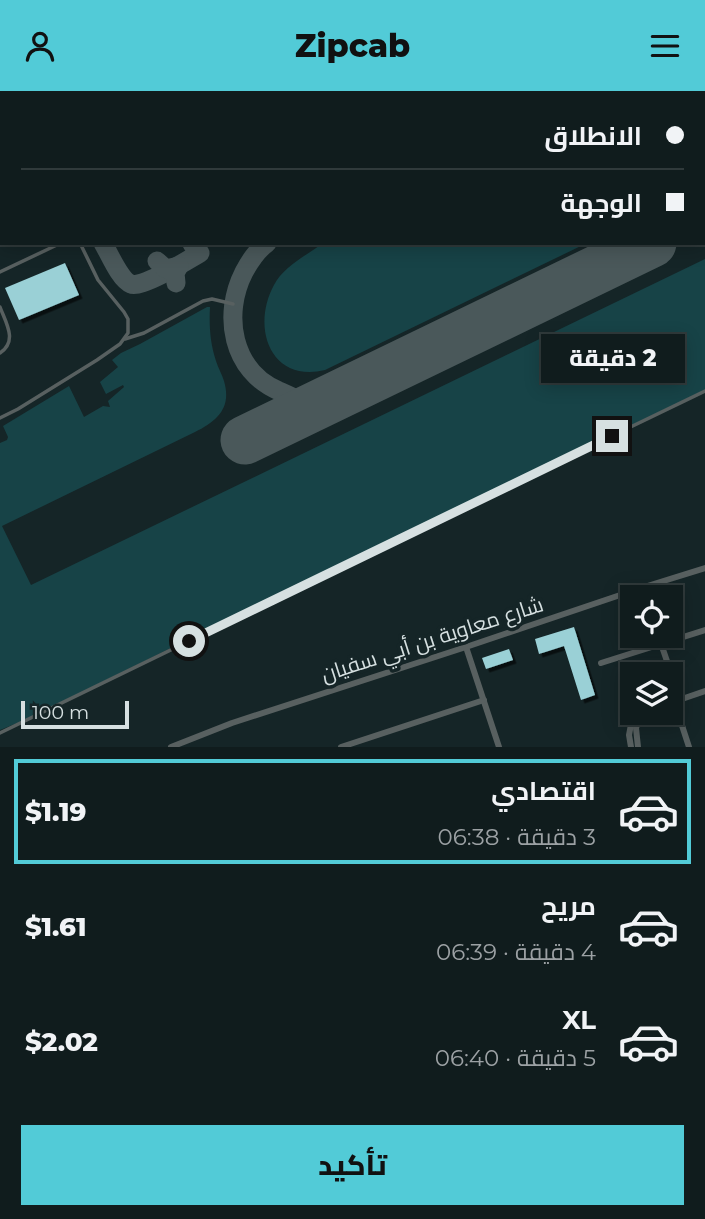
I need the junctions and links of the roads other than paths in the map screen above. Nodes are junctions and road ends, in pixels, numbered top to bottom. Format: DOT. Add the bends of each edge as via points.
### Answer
graph roads {
  1 [pos="57,245"];
  2 [pos="81,245"];
  3 [pos="0,272"];
  4 [pos="233,304"];
  5 [pos="0,307"];
  6 [pos="125,339"];
  7 [pos="0,353"];
  8 [pos="705,391"];
  9 [pos="0,418"];
  10 [pos="705,568"];
  11 [pos="650,585"];
  12 [pos="620,595"];
  13 [pos="705,630"];
  14 [pos="683,637"];
  15 [pos="466,647"];
  16 [pos="648,648"];
  17 [pos="601,663"];
  18 [pos="705,691"];
  19 [pos="683,698"];
  20 [pos="484,700"];
  21 [pos="631,725"];
  22 [pos="638,725"];
  23 [pos="682,725"];
  24 [pos="0,733"];
  25 [pos="185,744"];
  26 [pos="171,747"];
  27 [pos="341,747"];
  28 [pos="499,747"];
  29 [pos="631,747"];
  30 [pos="638,747"];
  31 [pos="689,747"];
  1 -- 3 [label="lane"];
  2 -- 6 [label="lane" via="98,280 128,319"];
  4 -- 6 [label="lane" via="203,301"];
  5 -- 7 [label="lane" via="10,341"];
  6 -- 9 [label="lane"];
  8 -- 24 [label="lane"];
  10 -- 11 [label="street, شارع معاوية بن أبي سفيان"];
  12 -- 15 [label="street, شارع معاوية بن أبي سفيان"];
  13 -- 14 [label="street"];
  15 -- 20 [label="street"];
  15 -- 25 [label="street, شارع معاوية بن أبي سفيان" via="232,723"];
  16 -- 17 [label="street"];
  18 -- 19 [label="street"];
  20 -- 27 [label="street"];
  20 -- 28 [label="street"];
  21 -- 29 [label="street"];
  22 -- 30 [label="street"];
  23 -- 31 [label="street"];
  25 -- 26 [label="street, شارع معاوية بن أبي سفيان"];
}
